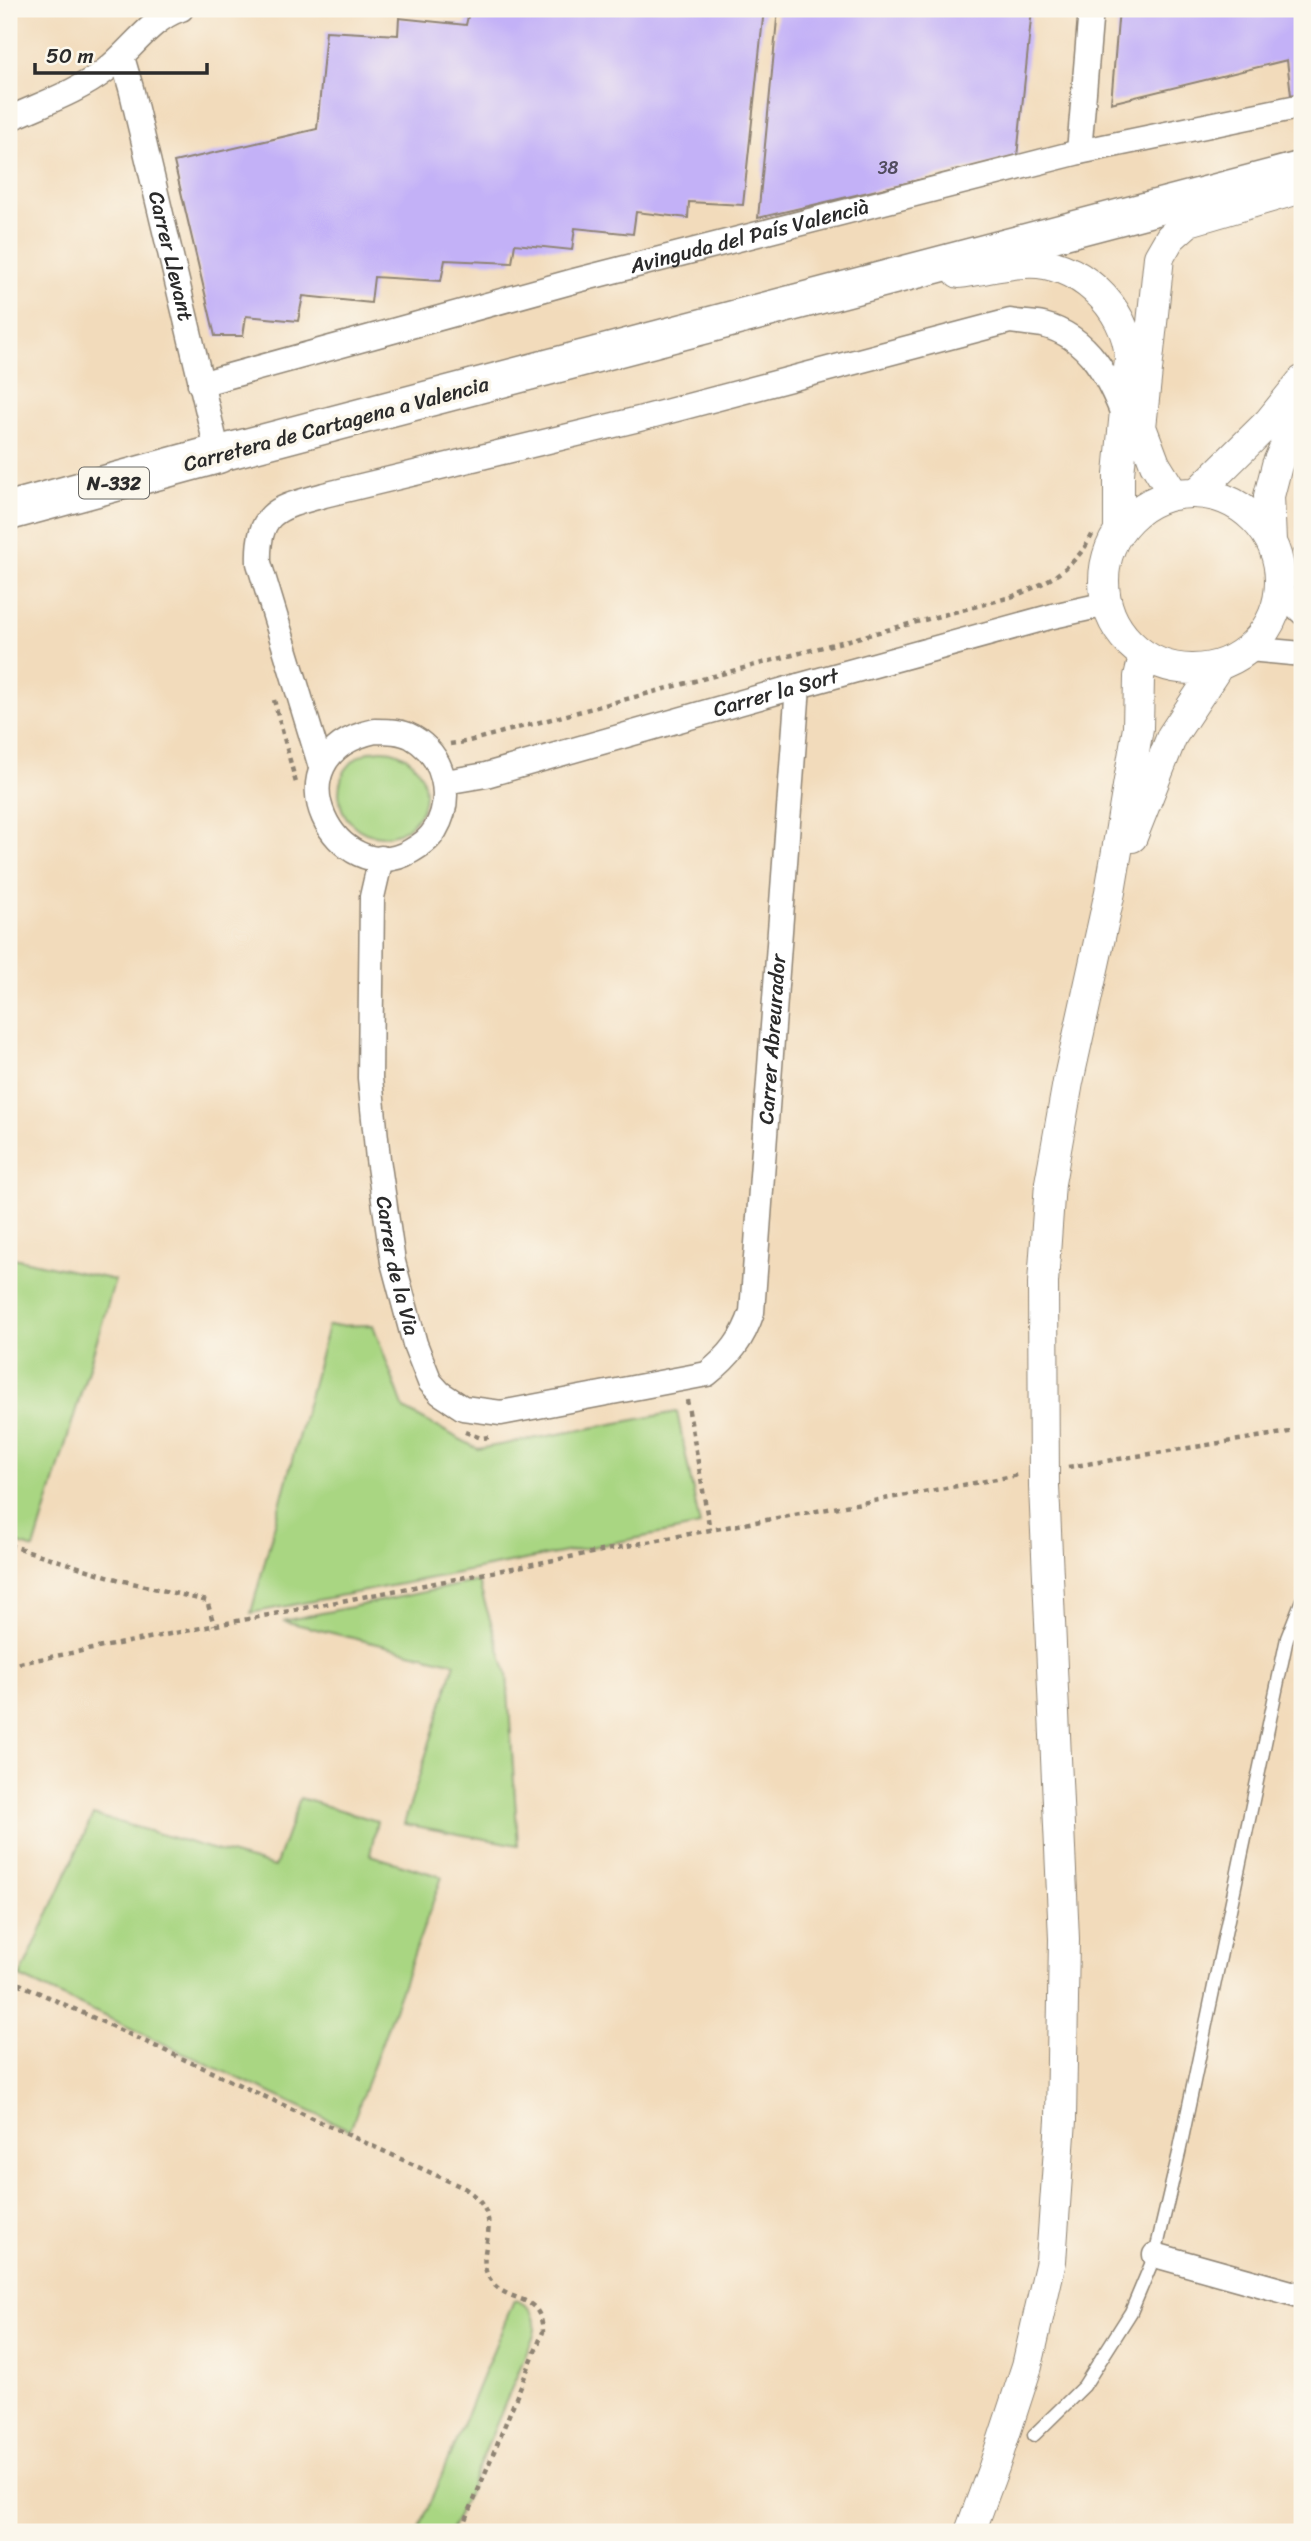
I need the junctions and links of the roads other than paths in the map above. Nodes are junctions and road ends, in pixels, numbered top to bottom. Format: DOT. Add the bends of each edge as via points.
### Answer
graph roads {
  1 [pos="139,9"];
  2 [pos="181,9"];
  3 [pos="1091,9"];
  4 [pos="145,33"];
  5 [pos="122,57"];
  6 [pos="1302,106"];
  7 [pos="9,118"];
  8 [pos="1079,152"];
  9 [pos="1302,169"];
  10 [pos="1302,188"];
  11 [pos="663,337"];
  12 [pos="1302,381"];
  13 [pos="200,384"];
  14 [pos="1302,406"];
  15 [pos="1125,420"];
  16 [pos="219,454"];
  17 [pos="1185,494"];
  18 [pos="9,511"];
  19 [pos="1109,527"];
  20 [pos="1281,541"];
  21 [pos="1291,582"];
  22 [pos="1107,604"];
  23 [pos="1302,612"];
  24 [pos="1249,649"];
  25 [pos="1302,654"];
  26 [pos="1144,656"];
  27 [pos="1219,666"];
  28 [pos="798,686"];
  29 [pos="321,767"];
  30 [pos="446,782"];
  31 [pos="382,858"];
  32 [pos="1110,892"];
  33 [pos="695,1376"];
  34 [pos="1302,1600"];
  35 [pos="1155,2255"];
  36 [pos="1302,2296"];
  37 [pos="1034,2435"];
  38 [pos="970,2532"];
  1 -- 4 [label="street"];
  2 -- 4 [label="street"];
  3 -- 8 [label="street"];
  4 -- 5 [label="street"];
  5 -- 7 [label="street" via="94,79"];
  5 -- 13 [label="street, Carrer Llevant"];
  6 -- 8 [label="street, Avinguda del País Valencià"];
  8 -- 13 [label="street, Avinguda del País Valencià" via="574,281"];
  9 -- 11 [label="main road"];
  10 -- 17 [label="street" via="1189,221 1170,238 1159,257 1141,427 1155,464"];
  11 -- 15 [label="street" via="708,338 955,274 1025,263 1051,265 1090,285 1107,299 1118,318 1130,351"];
  11 -- 16 [label="main road, Carretera de Cartagena a Valencia"];
  12 -- 17 [label="street" via="1269,422"];
  13 -- 16 [label="street, Carrer Llevant"];
  14 -- 20 [label="street" via="1269,496"];
  15 -- 19 [label="street"];
  15 -- 29 [label="street" via="1099,363 1085,348 1070,336 1043,326 1010,321 279,509 258,541 259,563"];
  16 -- 18 [label="highway, Carretera de Cartagena a Valencia / N-332"];
  17 -- 19 [label="street" via="1143,508"];
  17 -- 20 [label="street" via="1220,497 1241,507"];
  19 -- 22 [label="street"];
  20 -- 21 [label="street" via="1279,563"];
  21 -- 23 [label="street"];
  21 -- 24 [label="street" via="1270,623"];
  22 -- 26 [label="street" via="1115,624"];
  22 -- 28 [label="street, Carrer la Sort"];
  24 -- 25 [label="street"];
  24 -- 27 [label="street"];
  26 -- 27 [label="street" via="1180,669"];
  26 -- 32 [label="street" via="1138,728"];
  27 -- 32 [label="street" via="1172,736"];
  28 -- 30 [label="street, Carrer la Sort" via="486,775"];
  28 -- 33 [label="street, Carrer Abreurador" via="752,1312 744,1336 726,1359"];
  29 -- 30 [label="street" via="336,748 364,733 398,732 434,756"];
  29 -- 31 [label="street" via="319,796 327,826 347,848"];
  30 -- 31 [label="street" via="444,813 434,833 406,854"];
  31 -- 33 [label="street, Carrer de la Via" via="372,897 370,1078 393,1262 430,1382 463,1408 501,1413"];
  32 -- 38 [label="street" via="1050,1183 1043,1283 1044,1486 1064,1939 1061,2120 1051,2261 1027,2366"];
  34 -- 35 [label="lane" via="1287,1638"];
  35 -- 36 [label="street"];
  35 -- 37 [label="lane" via="1131,2312 1084,2386"];
}
